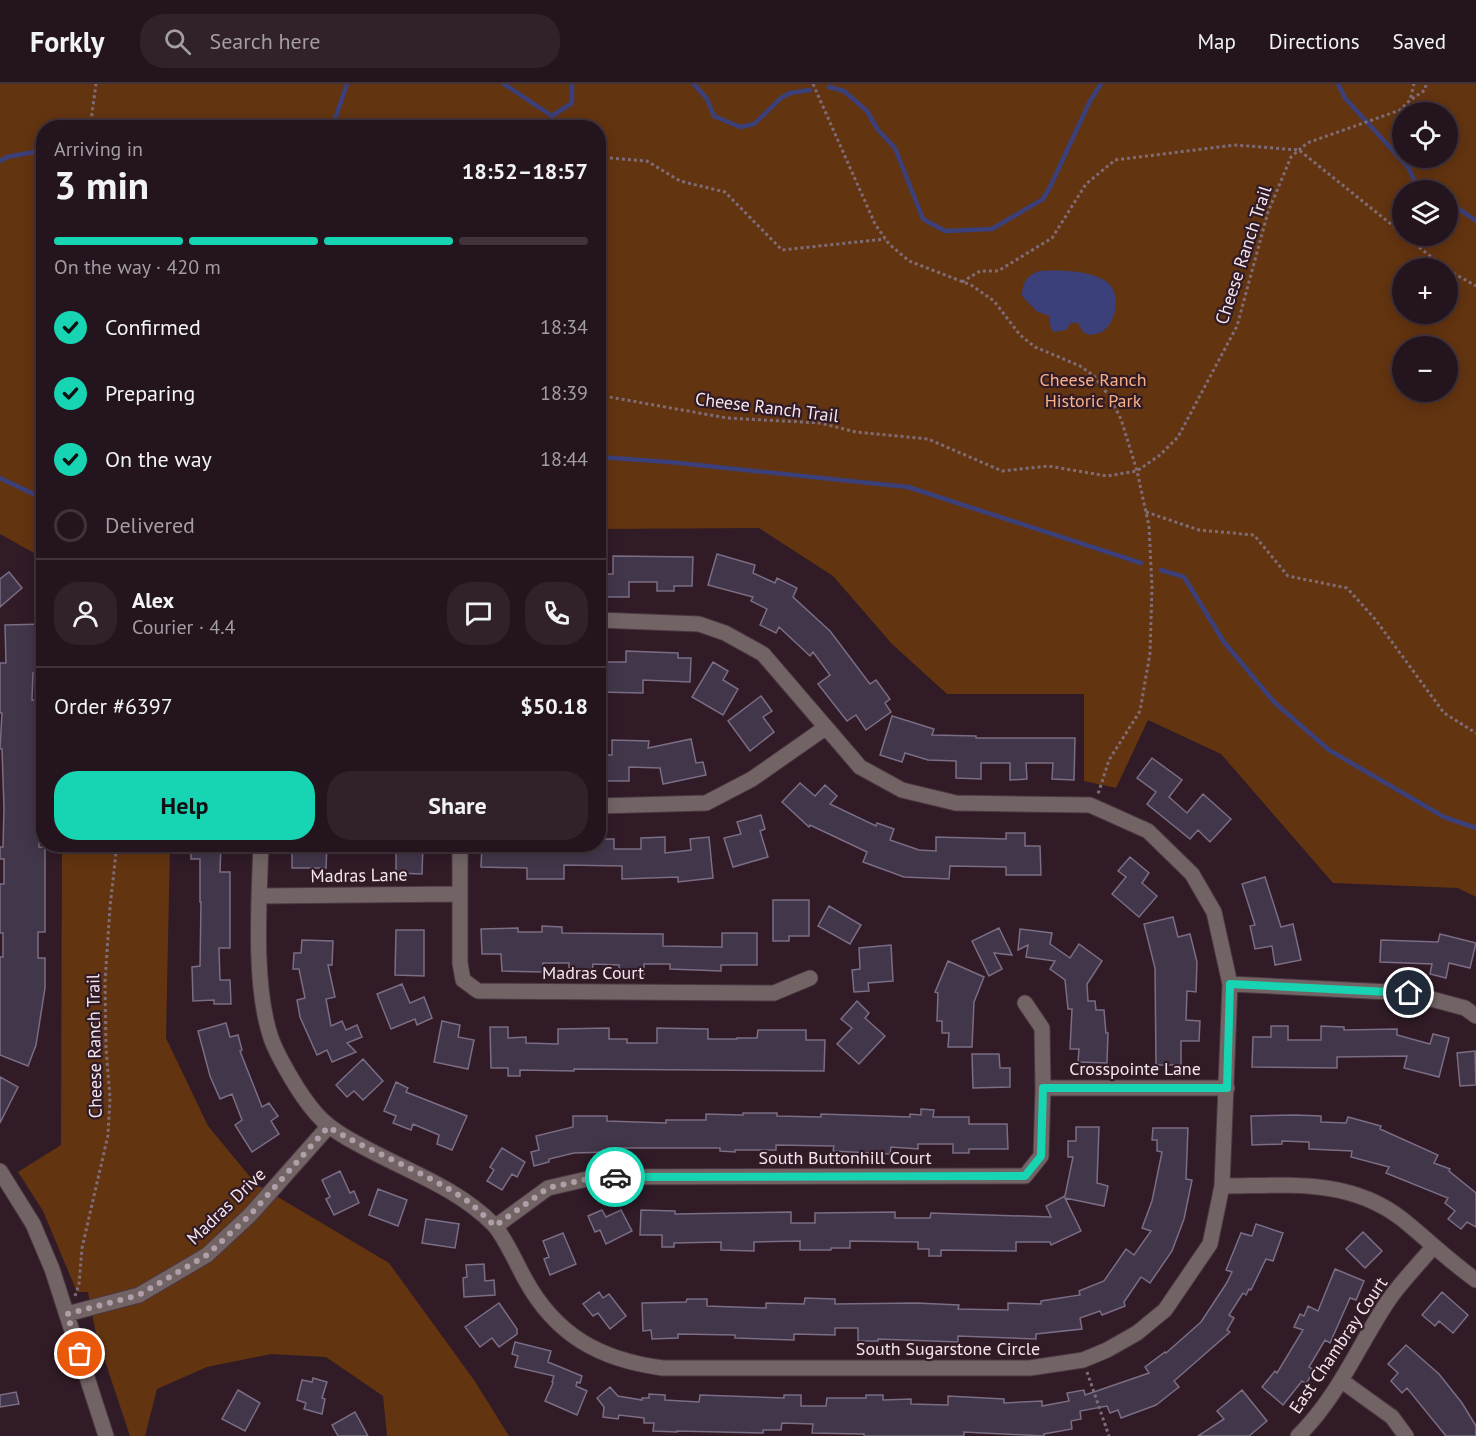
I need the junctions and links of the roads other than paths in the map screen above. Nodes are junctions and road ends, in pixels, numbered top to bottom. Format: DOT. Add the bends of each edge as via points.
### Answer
graph roads {
  1 [pos="606,620"];
  2 [pos="825,728"];
  3 [pos="606,806"];
  4 [pos="261,852"];
  5 [pos="460,852"];
  6 [pos="459,894"];
  7 [pos="260,896"];
  8 [pos="810,978"];
  9 [pos="1230,984"];
  10 [pos="1025,1003"];
  11 [pos="1476,1016"];
  12 [pos="1043,1088"];
  13 [pos="1227,1088"];
  14 [pos="328,1127"];
  15 [pos="0,1171"];
  16 [pos="1222,1186"];
  17 [pos="495,1226"];
  18 [pos="1433,1247"];
  19 [pos="1476,1280"];
  20 [pos="67,1314"];
  21 [pos="1342,1381"];
  22 [pos="106,1436"];
  23 [pos="1298,1436"];
  24 [pos="1406,1436"];
  1 -- 2 [label="street, South Sugarstone Circle" via="699,624 725,633 763,654"];
  2 -- 3 [label="street" via="752,779 706,803"];
  2 -- 9 [label="street, South Sugarstone Circle" via="860,767 902,790 956,803 1090,805 1148,831 1192,874 1214,912"];
  4 -- 7 [label="street, South Sugarstone Circle"];
  5 -- 6 [label="street"];
  6 -- 7 [label="street, Madras Lane"];
  6 -- 8 [label="street, Madras Court" via="463,980 478,991 774,993"];
  7 -- 14 [label="street, South Sugarstone Circle" via="260,976 265,1017 284,1068"];
  9 -- 11 [label="street" via="1409,993 1465,1008"];
  9 -- 13 [label="street, South Sugarstone Circle"];
  10 -- 12 [label="street, South Buttonhill Court" via="1042,1028"];
  12 -- 13 [label="street, Crosspointe Lane"];
  12 -- 17 [label="street, South Buttonhill Court" via="1041,1156 1025,1176 596,1177 548,1188"];
  13 -- 16 [label="street, South Sugarstone Circle"];
  14 -- 17 [label="street, South Sugarstone Circle" via="461,1197"];
  14 -- 20 [label="street, Madras Drive" via="250,1215 207,1255 139,1295"];
  15 -- 20 [label="street" via="33,1224"];
  16 -- 17 [label="street, South Sugarstone Circle" via="1210,1244 1164,1310 1137,1333 1107,1350 1083,1360 1030,1368 638,1365 590,1347 548,1313"];
  16 -- 18 [label="street" via="1313,1186 1358,1194 1400,1218"];
  18 -- 19 [label="street"];
  18 -- 21 [label="street, East Chambray Court" via="1389,1300"];
  20 -- 22 [label="street"];
  21 -- 23 [label="street, East Chambray Court"];
  21 -- 24 [label="street" via="1392,1417"];
}
